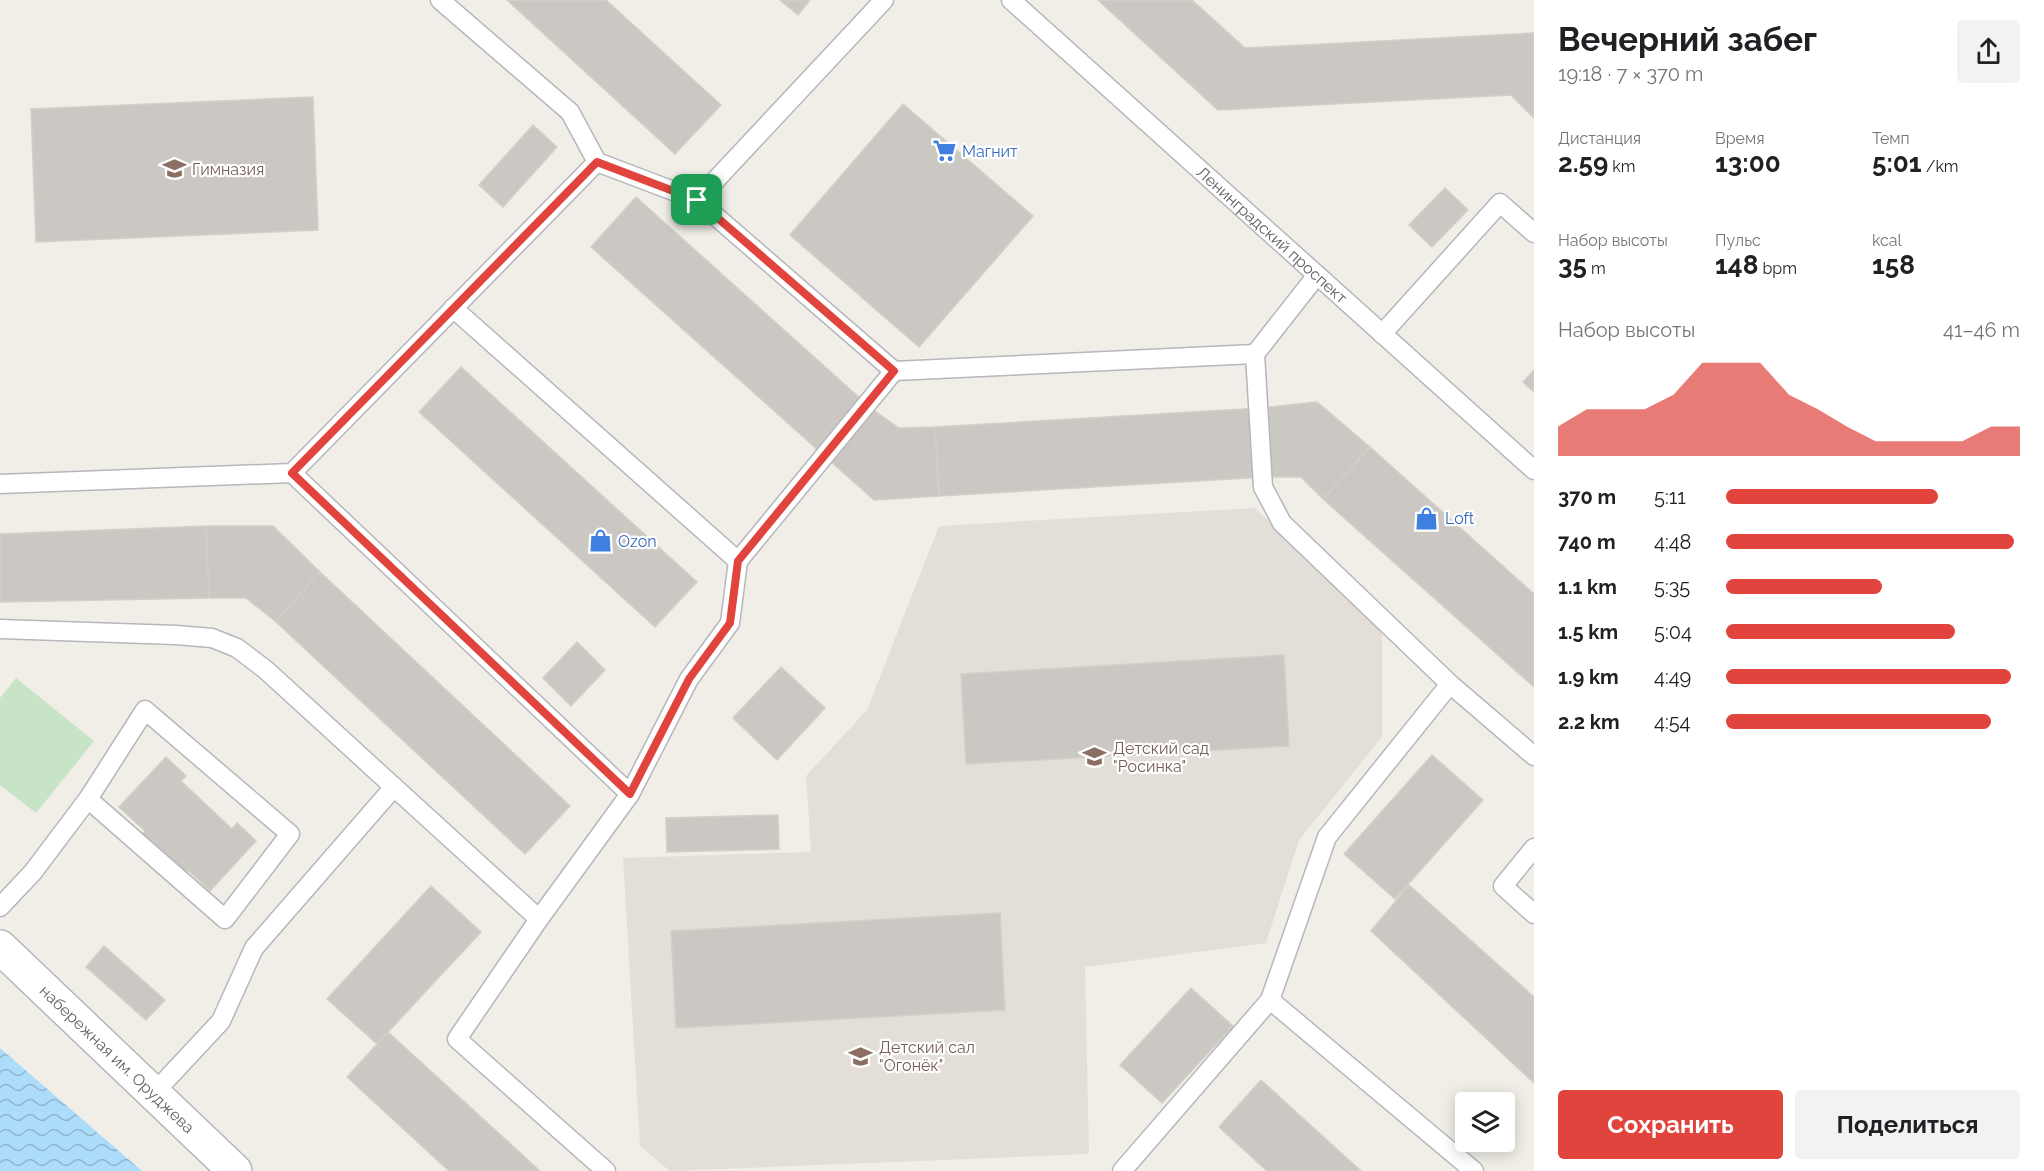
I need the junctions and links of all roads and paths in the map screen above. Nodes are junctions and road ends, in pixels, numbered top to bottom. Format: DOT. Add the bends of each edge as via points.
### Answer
graph roads {
  1 [pos="440,0"];
  2 [pos="884,0"];
  3 [pos="1011,0"];
  4 [pos="597,162"];
  5 [pos="697,200"];
  6 [pos="1534,233"];
  7 [pos="1317,275"];
  8 [pos="453,308"];
  9 [pos="1382,333"];
  10 [pos="1256,354"];
  11 [pos="894,371"];
  12 [pos="1534,470"];
  13 [pos="292,473"];
  14 [pos="0,484"];
  15 [pos="738,561"];
  16 [pos="0,629"];
  17 [pos="1450,684"];
  18 [pos="1534,756"];
  19 [pos="394,787"];
  20 [pos="630,794"];
  21 [pos="88,799"];
  22 [pos="1534,848"];
  23 [pos="0,907"];
  24 [pos="1534,914"];
  25 [pos="539,919"];
  26 [pos="0,947"];
  27 [pos="1270,1000"];
  28 [pos="153,1094"];
  29 [pos="234,1171"];
  30 [pos="606,1171"];
  31 [pos="1122,1171"];
  32 [pos="1474,1171"];
  1 -- 4 [label="lane" via="570,112"];
  2 -- 5 [label="lane"];
  3 -- 7 [label="lane, Ленинградский проспект"];
  4 -- 5 [label="lane"];
  4 -- 8 [label="lane"];
  5 -- 11 [label="lane"];
  6 -- 9 [label="lane" via="1500,203"];
  7 -- 9 [label="lane, Ленинградский проспект"];
  7 -- 10 [label="lane"];
  8 -- 13 [label="lane"];
  8 -- 15 [label="lane"];
  9 -- 12 [label="lane, Ленинградский проспект"];
  10 -- 11 [label="lane"];
  10 -- 17 [label="lane" via="1263,487 1282,523"];
  11 -- 15 [label="lane"];
  13 -- 14 [label="lane"];
  13 -- 20 [label="lane"];
  15 -- 20 [label="lane" via="730,623 689,679"];
  16 -- 19 [label="lane" via="176,635 212,638 237,648"];
  17 -- 18 [label="lane"];
  17 -- 27 [label="lane" via="1327,837"];
  19 -- 25 [label="lane"];
  19 -- 28 [label="lane" via="254,948 221,1021"];
  20 -- 25 [label="lane"];
  21 -- 21 [label="lane" via="225,919 290,834 145,710"];
  21 -- 23 [label="lane" via="33,872"];
  22 -- 24 [label="lane" via="1503,886"];
  25 -- 30 [label="lane" via="457,1039"];
  26 -- 28 [label="street, набережная им. Оруджева"];
  27 -- 31 [label="lane"];
  27 -- 32 [label="lane"];
  28 -- 29 [label="street, набережная им. Оруджева"];
}
